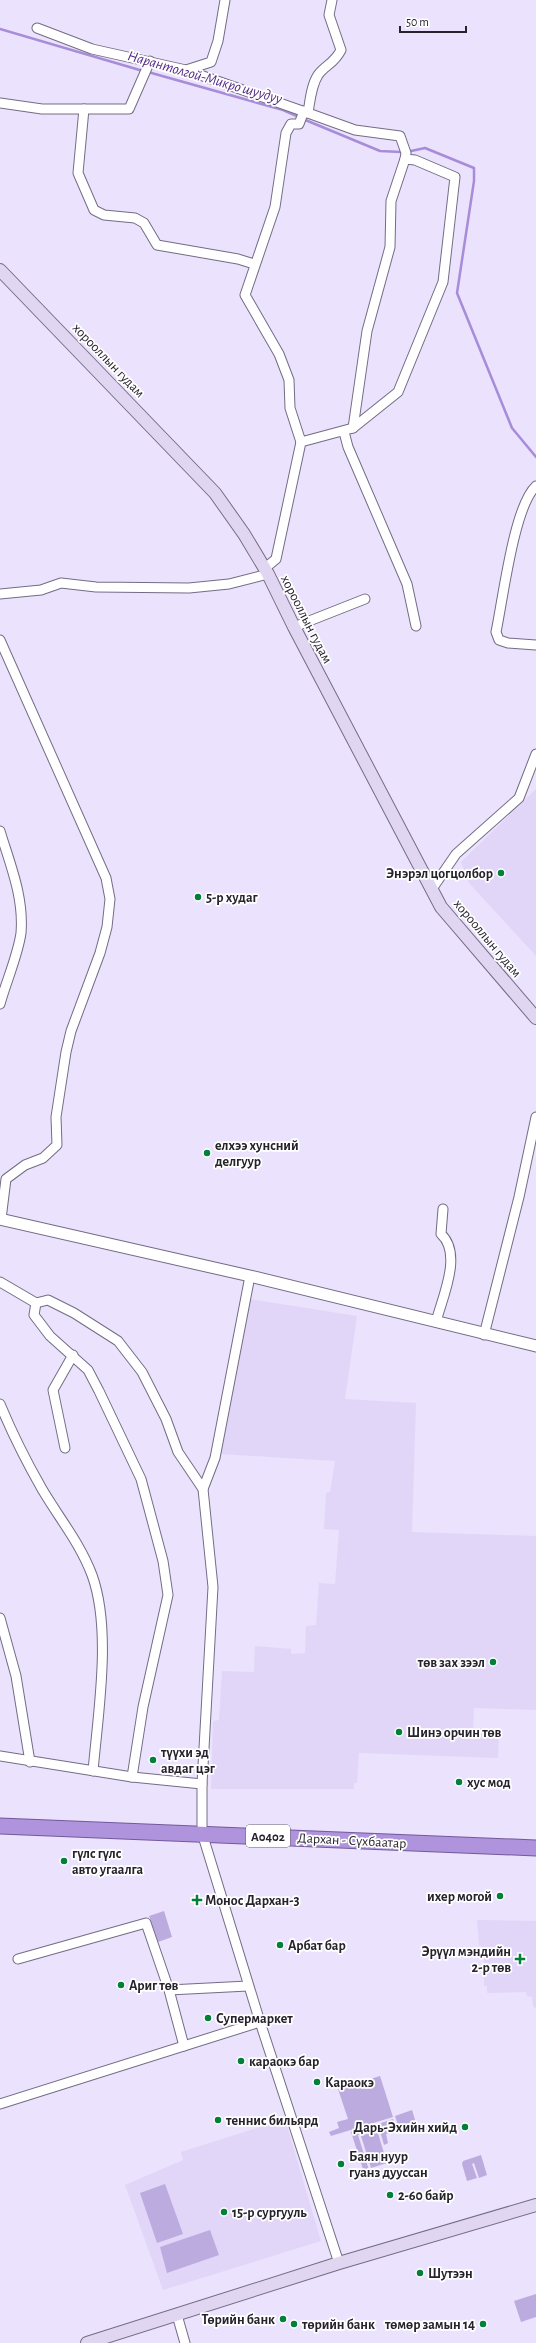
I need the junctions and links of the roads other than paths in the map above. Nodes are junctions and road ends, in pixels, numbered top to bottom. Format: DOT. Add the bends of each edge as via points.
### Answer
graph roads {
  1 [pos="225,0"];
  2 [pos="332,0"];
  3 [pos="37,28"];
  4 [pos="150,62"];
  5 [pos="186,70"];
  6 [pos="0,103"];
  7 [pos="84,110"];
  8 [pos="306,112"];
  9 [pos="405,159"];
  10 [pos="254,264"];
  11 [pos="0,270"];
  12 [pos="354,428"];
  13 [pos="344,432"];
  14 [pos="301,442"];
  15 [pos="536,486"];
  16 [pos="266,572"];
  17 [pos="0,594"];
  18 [pos="365,599"];
  19 [pos="416,626"];
  20 [pos="294,627"];
  21 [pos="0,640"];
  22 [pos="536,645"];
  23 [pos="536,754"];
  24 [pos="0,830"];
  25 [pos="432,889"];
  26 [pos="0,1004"];
  27 [pos="536,1018"];
  28 [pos="536,1117"];
  29 [pos="443,1209"];
  30 [pos="1,1219"];
  31 [pos="250,1276"];
  32 [pos="0,1282"];
  33 [pos="36,1303"];
  34 [pos="436,1322"];
  35 [pos="484,1335"];
  36 [pos="536,1346"];
  37 [pos="73,1355"];
  38 [pos="0,1404"];
  39 [pos="65,1448"];
  40 [pos="203,1489"];
  41 [pos="0,1618"];
  42 [pos="0,1756"];
  43 [pos="30,1762"];
  44 [pos="93,1771"];
  45 [pos="132,1777"];
  46 [pos="202,1784"];
  47 [pos="0,1826"];
  48 [pos="202,1833"];
  49 [pos="536,1848"];
  50 [pos="18,1959"];
  51 [pos="248,1986"];
  52 [pos="169,1990"];
  53 [pos="260,2022"];
  54 [pos="184,2046"];
  55 [pos="0,2104"];
  56 [pos="536,2205"];
  57 [pos="339,2263"];
  58 [pos="177,2315"];
  59 [pos="86,2343"];
  60 [pos="185,2343"];
  1 -- 5 [label="street" via="218,41 211,62"];
  2 -- 8 [label="street" via="329,15 341,50 336,60 318,76"];
  3 -- 4 [label="street" via="92,49"];
  4 -- 5 [label="street"];
  4 -- 7 [label="street" via="129,109"];
  5 -- 8 [label="street"];
  6 -- 7 [label="street" via="42,109"];
  7 -- 10 [label="street" via="78,173 94,210 104,215 135,218 144,223 157,245"];
  8 -- 9 [label="street" via="355,130 400,136 406,153"];
  8 -- 10 [label="street" via="299,124 291,124 286,133 275,207"];
  9 -- 12 [label="street" via="391,201 390,247 367,331"];
  9 -- 12 [label="street" via="415,160 455,177 443,282 398,392"];
  10 -- 14 [label="street" via="245,295 279,354 289,380 290,408"];
  11 -- 16 [label="main road, хорооллын гудам" via="216,493"];
  12 -- 13 [label="street"];
  13 -- 14 [label="street"];
  13 -- 19 [label="street" via="348,447 407,584"];
  14 -- 16 [label="street" via="276,559"];
  15 -- 22 [label="street" via="529,493 517,522 496,632 499,640"];
  16 -- 17 [label="street" via="229,584 189,588 96,587 61,583 41,590"];
  16 -- 20 [label="main road, хорооллын гудам"];
  18 -- 20 [label="street"];
  20 -- 25 [label="main road, хорооллын гудам"];
  21 -- 30 [label="street" via="43,731 106,878 110,900 104,938 70,1031 63,1062 56,1117 57,1145 43,1158 25,1165 6,1179"];
  23 -- 25 [label="street" via="519,798 456,854"];
  24 -- 26 [label="street" via="19,892 21,918 21,934"];
  25 -- 27 [label="main road, хорооллын гудам" via="441,907"];
  28 -- 35 [label="street"];
  29 -- 34 [label="street" via="441,1234 449,1244 451,1254"];
  30 -- 31 [label="street"];
  31 -- 34 [label="street"];
  31 -- 40 [label="street" via="215,1458"];
  32 -- 33 [label="street"];
  33 -- 37 [label="street" via="34,1314 50,1336"];
  33 -- 40 [label="street" via="48,1300 118,1341 142,1372 166,1419 178,1452"];
  34 -- 35 [label="street"];
  35 -- 36 [label="street"];
  37 -- 39 [label="street" via="53,1390"];
  37 -- 45 [label="street" via="88,1370 141,1479 163,1561 168,1595 144,1699"];
  38 -- 44 [label="street" via="42,1489 79,1546 92,1576 102,1616 100,1688"];
  40 -- 46 [label="street" via="212,1587"];
  41 -- 43 [label="street" via="16,1676"];
  42 -- 43 [label="street"];
  43 -- 44 [label="street"];
  44 -- 45 [label="street"];
  45 -- 46 [label="street"];
  46 -- 48 [label="street"];
  47 -- 48 [label="highway, Дархан - Сүхбаатар / A0402"];
  48 -- 49 [label="highway, Дархан - Сүхбаатар / A0402"];
  48 -- 51 [label="street"];
  50 -- 52 [label="street" via="146,1924"];
  51 -- 52 [label="street"];
  51 -- 53 [label="street"];
  52 -- 54 [label="street"];
  53 -- 54 [label="street"];
  53 -- 57 [label="street"];
  54 -- 55 [label="street"];
  56 -- 57 [label="main road"];
  57 -- 58 [label="main road"];
  58 -- 59 [label="main road"];
  58 -- 60 [label="street"];
}
